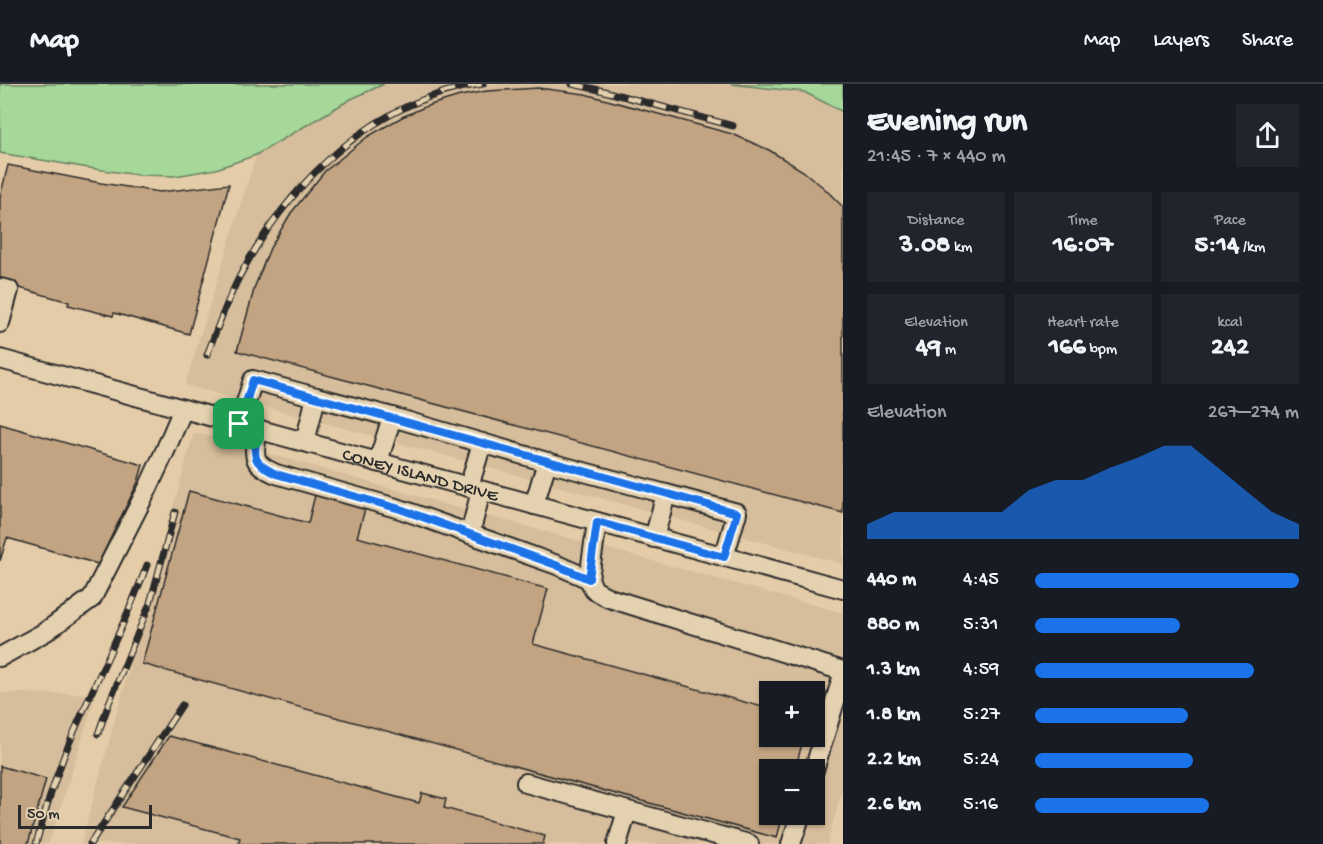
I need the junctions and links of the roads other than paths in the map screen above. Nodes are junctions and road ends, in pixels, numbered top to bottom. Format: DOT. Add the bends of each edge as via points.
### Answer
graph roads {
  1 [pos="0,288"];
  2 [pos="0,323"];
  3 [pos="0,359"];
  4 [pos="316,397"];
  5 [pos="183,409"];
  6 [pos="392,417"];
  7 [pos="239,424"];
  8 [pos="257,429"];
  9 [pos="305,442"];
  10 [pos="482,443"];
  11 [pos="378,462"];
  12 [pos="547,462"];
  13 [pos="475,489"];
  14 [pos="666,494"];
  15 [pos="534,505"];
  16 [pos="597,522"];
  17 [pos="470,534"];
  18 [pos="654,538"];
  19 [pos="724,557"];
  20 [pos="589,579"];
  21 [pos="843,589"];
  22 [pos="0,657"];
  23 [pos="843,673"];
  24 [pos="817,759"];
  25 [pos="526,783"];
  26 [pos="627,811"];
  27 [pos="797,825"];
  28 [pos="617,844"];
  29 [pos="748,844"];
  30 [pos="791,844"];
  1 -- 2 [label="street" via="9,291"];
  3 -- 5 [label="street, CONEY ISLAND DRIVE"];
  4 -- 6 [label="street"];
  4 -- 7 [label="street" via="253,380"];
  4 -- 9 [label="street"];
  5 -- 7 [label="street, CONEY ISLAND DRIVE"];
  5 -- 22 [label="street" via="92,598 45,632"];
  6 -- 10 [label="street"];
  6 -- 11 [label="street"];
  7 -- 8 [label="street, CONEY ISLAND DRIVE"];
  8 -- 9 [label="street, CONEY ISLAND DRIVE"];
  8 -- 17 [label="street" via="255,456 265,469"];
  9 -- 11 [label="street, CONEY ISLAND DRIVE"];
  10 -- 12 [label="street"];
  10 -- 13 [label="street"];
  11 -- 13 [label="street, CONEY ISLAND DRIVE"];
  12 -- 14 [label="street"];
  12 -- 15 [label="street"];
  13 -- 15 [label="street, CONEY ISLAND DRIVE"];
  13 -- 17 [label="street"];
  14 -- 18 [label="street"];
  14 -- 19 [label="street" via="737,513"];
  15 -- 16 [label="street, CONEY ISLAND DRIVE"];
  16 -- 18 [label="street, CONEY ISLAND DRIVE"];
  16 -- 20 [label="street"];
  17 -- 20 [label="street"];
  18 -- 19 [label="street, CONEY ISLAND DRIVE"];
  19 -- 21 [label="street, CONEY ISLAND DRIVE"];
  20 -- 23 [label="street" via="594,590 609,598"];
  23 -- 24 [label="street"];
  25 -- 26 [label="street"];
  26 -- 28 [label="street"];
  26 -- 29 [label="street"];
  27 -- 30 [label="street"];
}
